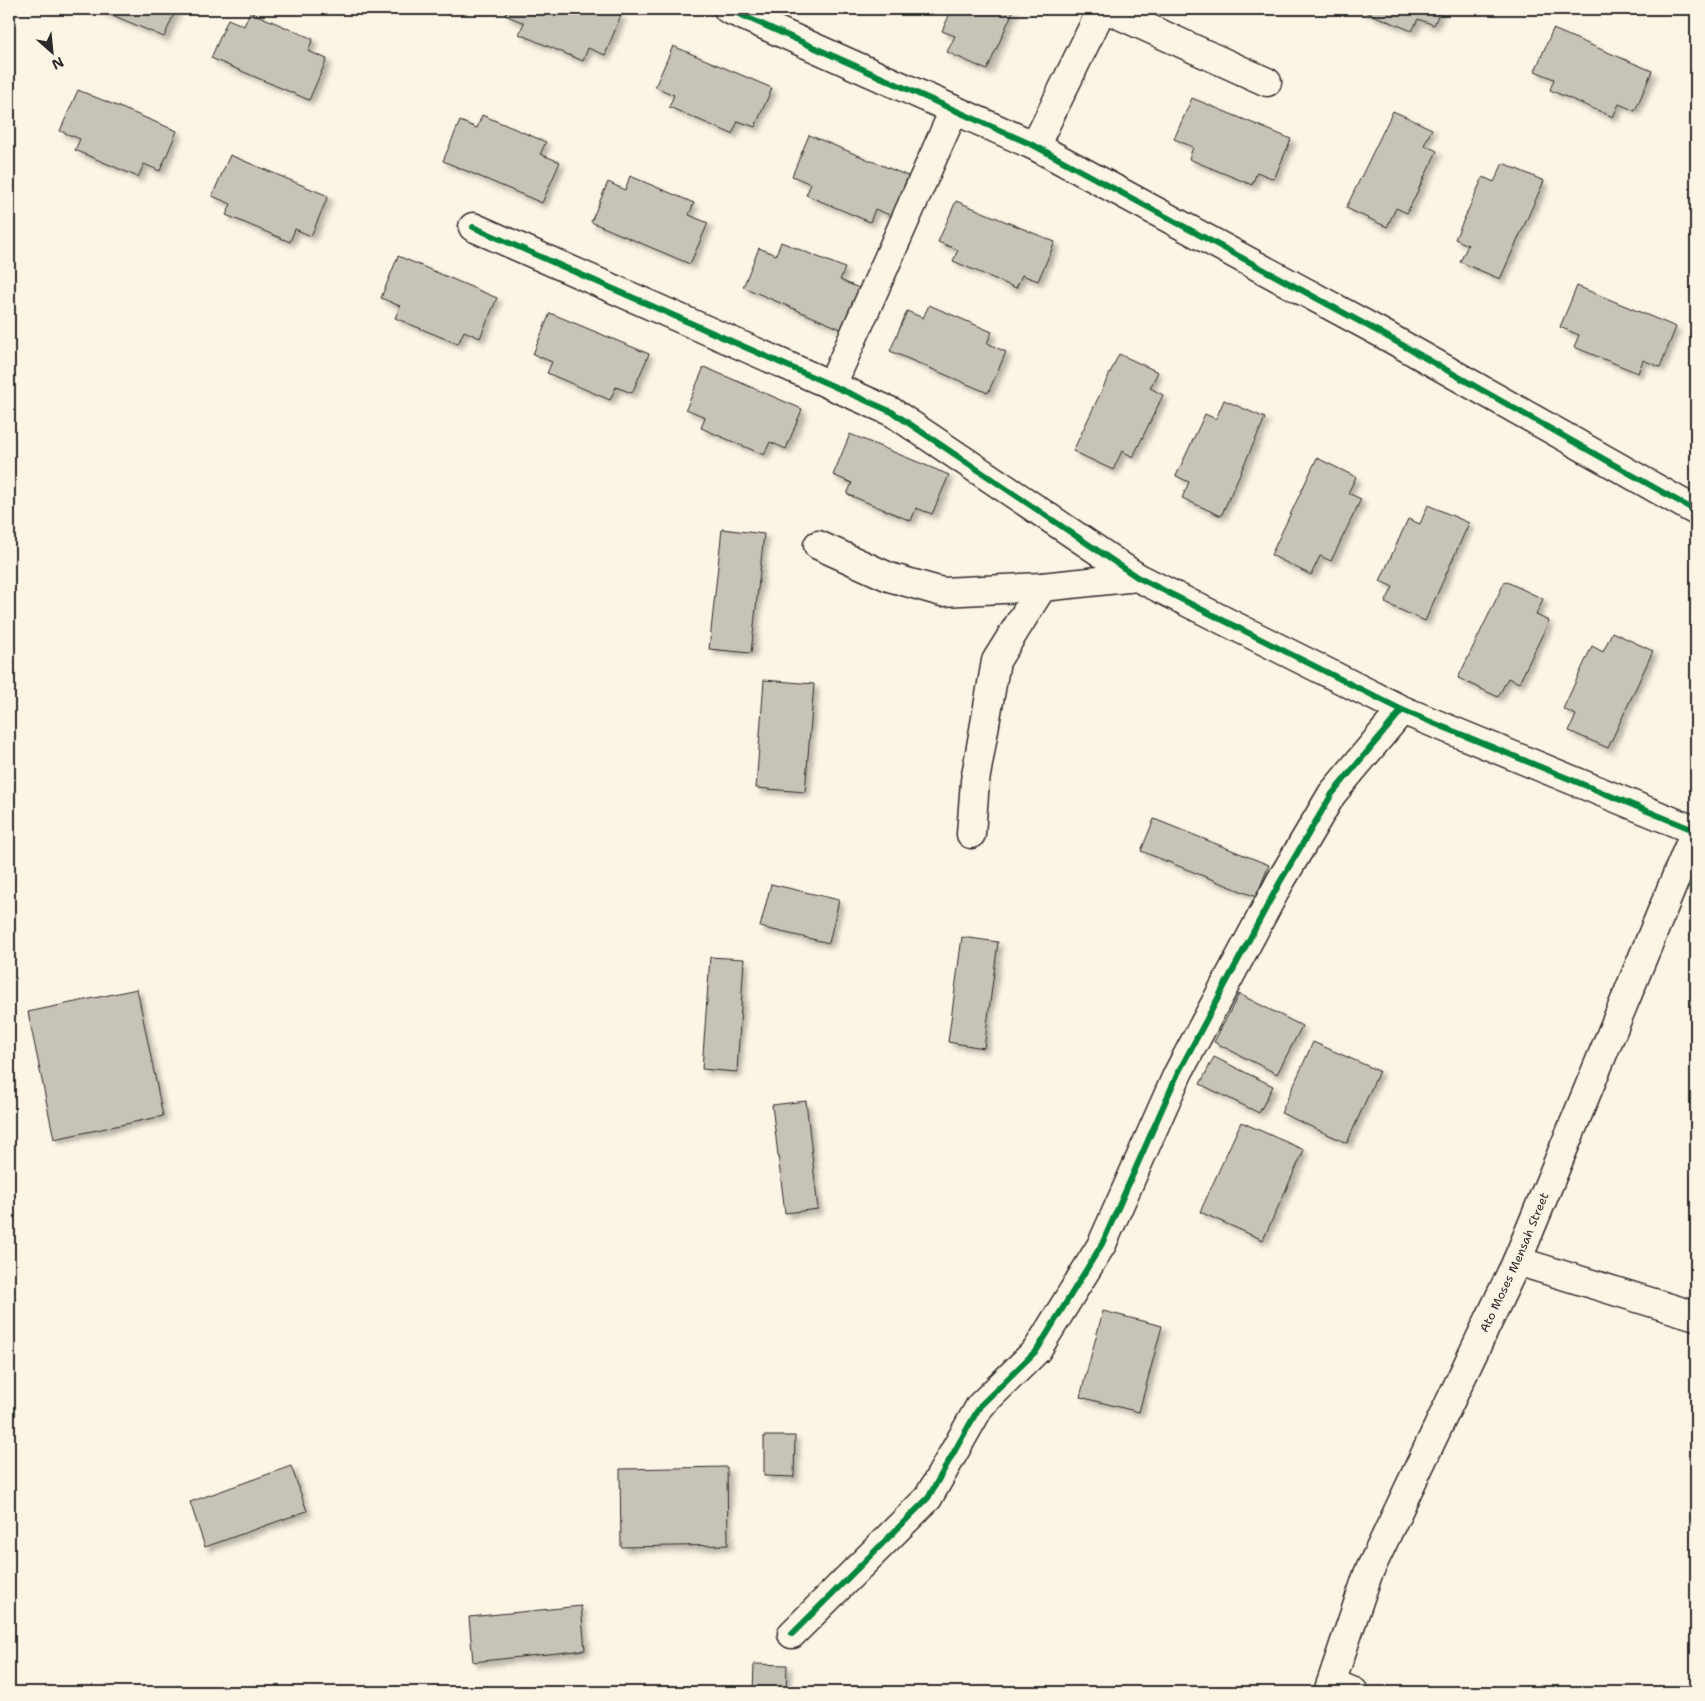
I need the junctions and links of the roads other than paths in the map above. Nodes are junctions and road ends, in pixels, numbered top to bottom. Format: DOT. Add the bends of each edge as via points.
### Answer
graph roads {
  1 [pos="728,9"];
  2 [pos="1104,9"];
  3 [pos="1267,82"];
  4 [pos="954,110"];
  5 [pos="1035,146"];
  6 [pos="473,227"];
  7 [pos="832,386"];
  8 [pos="1696,511"];
  9 [pos="818,545"];
  10 [pos="1138,577"];
  11 [pos="1042,587"];
  12 [pos="1402,710"];
  13 [pos="1696,830"];
  14 [pos="971,834"];
  15 [pos="1516,1261"];
  16 [pos="1696,1316"];
  17 [pos="792,1634"];
  18 [pos="1338,1689"];
  1 -- 4 [label="street"];
  2 -- 3 [label="street"];
  2 -- 5 [label="street"];
  4 -- 5 [label="street"];
  4 -- 7 [label="street"];
  5 -- 8 [label="street" via="1381,333"];
  6 -- 7 [label="street"];
  7 -- 10 [label="street" via="892,412"];
  9 -- 11 [label="street" via="889,577 942,592"];
  10 -- 11 [label="street"];
  10 -- 12 [label="street"];
  11 -- 14 [label="street" via="996,661 975,781"];
  12 -- 13 [label="street"];
  12 -- 17 [label="street" via="1332,794 1280,882 1178,1073 1102,1244 1037,1350 980,1406 928,1498"];
  13 -- 15 [label="street, Ato Moses Mensah Street"];
  15 -- 16 [label="street"];
  15 -- 18 [label="street, Ato Moses Mensah Street" via="1368,1574"];
}
